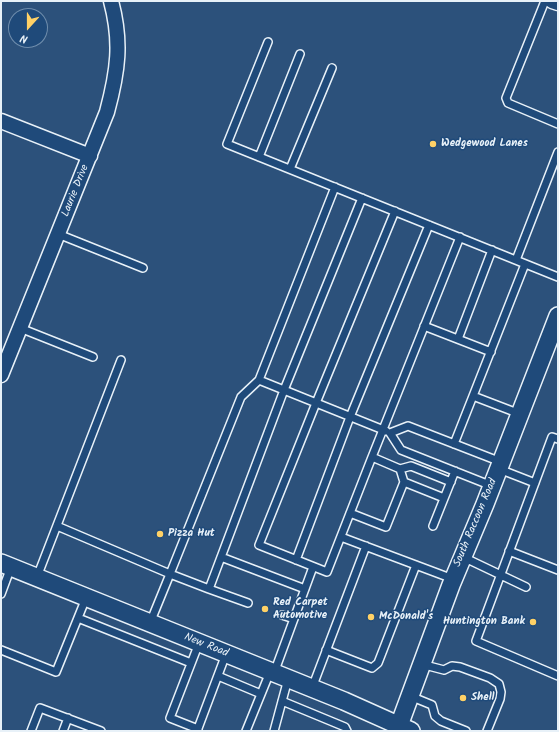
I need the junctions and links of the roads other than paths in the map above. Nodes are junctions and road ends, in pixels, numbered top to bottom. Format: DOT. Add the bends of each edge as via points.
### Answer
graph roads {
  1 [pos="111,1"];
  2 [pos="545,1"];
  3 [pos="552,1"];
  4 [pos="558,3"];
  5 [pos="268,42"];
  6 [pos="300,54"];
  7 [pos="332,68"];
  8 [pos="1,120"];
  9 [pos="558,124"];
  10 [pos="558,152"];
  11 [pos="90,156"];
  12 [pos="259,157"];
  13 [pos="290,169"];
  14 [pos="335,187"];
  15 [pos="362,198"];
  16 [pos="395,212"];
  17 [pos="429,225"];
  18 [pos="58,234"];
  19 [pos="460,237"];
  20 [pos="492,250"];
  21 [pos="516,260"];
  22 [pos="525,264"];
  23 [pos="143,268"];
  24 [pos="558,277"];
  25 [pos="556,325"];
  26 [pos="424,326"];
  27 [pos="20,328"];
  28 [pos="458,339"];
  29 [pos="7,342"];
  30 [pos="491,352"];
  31 [pos="93,357"];
  32 [pos="121,360"];
  33 [pos="1,375"];
  34 [pos="259,380"];
  35 [pos="284,390"];
  36 [pos="473,396"];
  37 [pos="316,403"];
  38 [pos="520,414"];
  39 [pos="350,417"];
  40 [pos="386,431"];
  41 [pos="558,439"];
  42 [pos="454,444"];
  43 [pos="372,457"];
  44 [pos="500,466"];
  45 [pos="400,469"];
  46 [pos="455,471"];
  47 [pos="404,482"];
  48 [pos="451,482"];
  49 [pos="535,483"];
  50 [pos="492,486"];
  51 [pos="444,498"];
  52 [pos="350,513"];
  53 [pos="57,526"];
  54 [pos="433,526"];
  55 [pos="341,537"];
  56 [pos="366,546"];
  57 [pos="509,551"];
  58 [pos="221,557"];
  59 [pos="462,557"];
  60 [pos="296,560"];
  61 [pos="6,565"];
  62 [pos="416,566"];
  63 [pos="313,567"];
  64 [pos="558,570"];
  65 [pos="170,574"];
  66 [pos="500,575"];
  67 [pos="37,578"];
  68 [pos="453,580"];
  69 [pos="526,587"];
  70 [pos="209,589"];
  71 [pos="305,589"];
  72 [pos="1,594"];
  73 [pos="86,598"];
  74 [pos="248,603"];
  75 [pos="282,615"];
  76 [pos="78,618"];
  77 [pos="294,619"];
  78 [pos="150,623"];
  79 [pos="199,643"];
  80 [pos="1,650"];
  81 [pos="326,650"];
  82 [pos="226,654"];
  83 [pos="191,663"];
  84 [pos="420,664"];
  85 [pos="277,674"];
  86 [pos="218,676"];
  87 [pos="558,676"];
  88 [pos="312,688"];
  89 [pos="261,694"];
  90 [pos="409,696"];
  91 [pos="282,701"];
  92 [pos="257,705"];
  93 [pos="68,718"];
  94 [pos="402,729"];
  95 [pos="199,730"];
  96 [pos="31,731"];
  97 [pos="63,731"];
  98 [pos="102,731"];
  99 [pos="242,731"];
  100 [pos="246,731"];
  101 [pos="274,731"];
  102 [pos="347,731"];
  103 [pos="466,731"];
  104 [pos="487,731"];
  1 -- 11 [label="street, Laurie Drive" via="117,34 115,81 107,112"];
  2 -- 9 [label="lane" via="506,98 508,104"];
  3 -- 4 [label="street"];
  5 -- 12 [label="lane" via="227,144"];
  6 -- 12 [label="lane"];
  7 -- 13 [label="lane"];
  8 -- 11 [label="street"];
  10 -- 21 [label="lane"];
  11 -- 18 [label="street, Laurie Drive"];
  12 -- 13 [label="lane"];
  13 -- 14 [label="lane"];
  14 -- 15 [label="lane"];
  14 -- 34 [label="lane"];
  15 -- 16 [label="lane"];
  15 -- 35 [label="lane"];
  16 -- 17 [label="lane"];
  16 -- 37 [label="lane"];
  17 -- 19 [label="lane"];
  17 -- 39 [label="lane"];
  18 -- 23 [label="lane"];
  18 -- 27 [label="street, Laurie Drive"];
  19 -- 20 [label="lane"];
  19 -- 26 [label="lane"];
  20 -- 21 [label="lane"];
  20 -- 28 [label="lane"];
  21 -- 22 [label="lane"];
  22 -- 24 [label="lane"];
  22 -- 30 [label="lane"];
  25 -- 38 [label="street, South Raccoon Road"];
  26 -- 28 [label="lane"];
  26 -- 40 [label="lane"];
  27 -- 29 [label="street, Laurie Drive"];
  27 -- 31 [label="lane"];
  28 -- 30 [label="lane"];
  29 -- 33 [label="street, Laurie Drive"];
  30 -- 36 [label="lane"];
  32 -- 53 [label="lane"];
  34 -- 35 [label="lane"];
  34 -- 65 [label="lane" via="241,397"];
  35 -- 37 [label="lane"];
  35 -- 58 [label="lane"];
  36 -- 38 [label="lane"];
  36 -- 42 [label="lane"];
  37 -- 39 [label="lane"];
  37 -- 60 [label="lane" via="259,545"];
  38 -- 44 [label="street, South Raccoon Road"];
  39 -- 40 [label="lane"];
  39 -- 60 [label="lane"];
  40 -- 42 [label="lane" via="408,426"];
  40 -- 43 [label="lane"];
  40 -- 46 [label="lane" via="401,450"];
  41 -- 49 [label="lane" via="552,437"];
  42 -- 44 [label="lane"];
  43 -- 45 [label="lane"];
  43 -- 52 [label="lane"];
  44 -- 49 [label="lane"];
  44 -- 50 [label="street, South Raccoon Road"];
  45 -- 47 [label="lane"];
  45 -- 48 [label="lane" via="411,466"];
  46 -- 48 [label="lane"];
  46 -- 50 [label="lane"];
  47 -- 51 [label="lane"];
  47 -- 52 [label="lane" via="386,527"];
  48 -- 51 [label="lane"];
  49 -- 57 [label="lane"];
  50 -- 59 [label="street, South Raccoon Road"];
  51 -- 54 [label="lane"];
  52 -- 55 [label="lane"];
  53 -- 65 [label="lane"];
  53 -- 67 [label="lane"];
  55 -- 56 [label="lane"];
  55 -- 63 [label="lane" via="327,572"];
  56 -- 62 [label="lane"];
  56 -- 81 [label="lane"];
  57 -- 64 [label="lane"];
  57 -- 66 [label="lane"];
  58 -- 70 [label="lane"];
  58 -- 71 [label="lane"];
  59 -- 66 [label="lane"];
  59 -- 68 [label="street, South Raccoon Road"];
  60 -- 63 [label="lane"];
  61 -- 67 [label="street, New Road"];
  61 -- 72 [label="lane"];
  62 -- 68 [label="lane"];
  62 -- 81 [label="lane" via="378,664 372,668"];
  63 -- 71 [label="lane"];
  65 -- 70 [label="lane"];
  65 -- 78 [label="lane"];
  66 -- 69 [label="lane"];
  66 -- 87 [label="lane" via="476,641"];
  67 -- 73 [label="street, New Road"];
  68 -- 84 [label="street, South Raccoon Road"];
  70 -- 74 [label="lane"];
  71 -- 77 [label="lane"];
  73 -- 76 [label="lane"];
  73 -- 78 [label="street, New Road"];
  75 -- 77 [label="lane"];
  76 -- 80 [label="lane" via="56,672"];
  76 -- 83 [label="lane"];
  77 -- 85 [label="lane"];
  78 -- 79 [label="street, New Road"];
  79 -- 82 [label="street, New Road"];
  79 -- 83 [label="lane"];
  81 -- 88 [label="lane"];
  82 -- 85 [label="street, New Road"];
  82 -- 86 [label="lane"];
  83 -- 95 [label="lane" via="170,718"];
  84 -- 90 [label="street, South Raccoon Road"];
  84 -- 104 [label="lane" via="444,670 452,666 460,667 490,678 498,684 500,699"];
  85 -- 88 [label="street, New Road"];
  85 -- 89 [label="lane"];
  85 -- 91 [label="lane"];
  86 -- 89 [label="lane"];
  86 -- 95 [label="lane"];
  88 -- 94 [label="street, New Road"];
  89 -- 92 [label="lane"];
  90 -- 94 [label="street, South Raccoon Road"];
  90 -- 103 [label="lane" via="432,705 441,721"];
  91 -- 101 [label="lane"];
  91 -- 102 [label="lane" via="345,727"];
  92 -- 99 [label="lane" via="252,707"];
  92 -- 100 [label="lane"];
  93 -- 96 [label="lane" via="40,708"];
  93 -- 97 [label="lane"];
  93 -- 98 [label="lane"];
}
